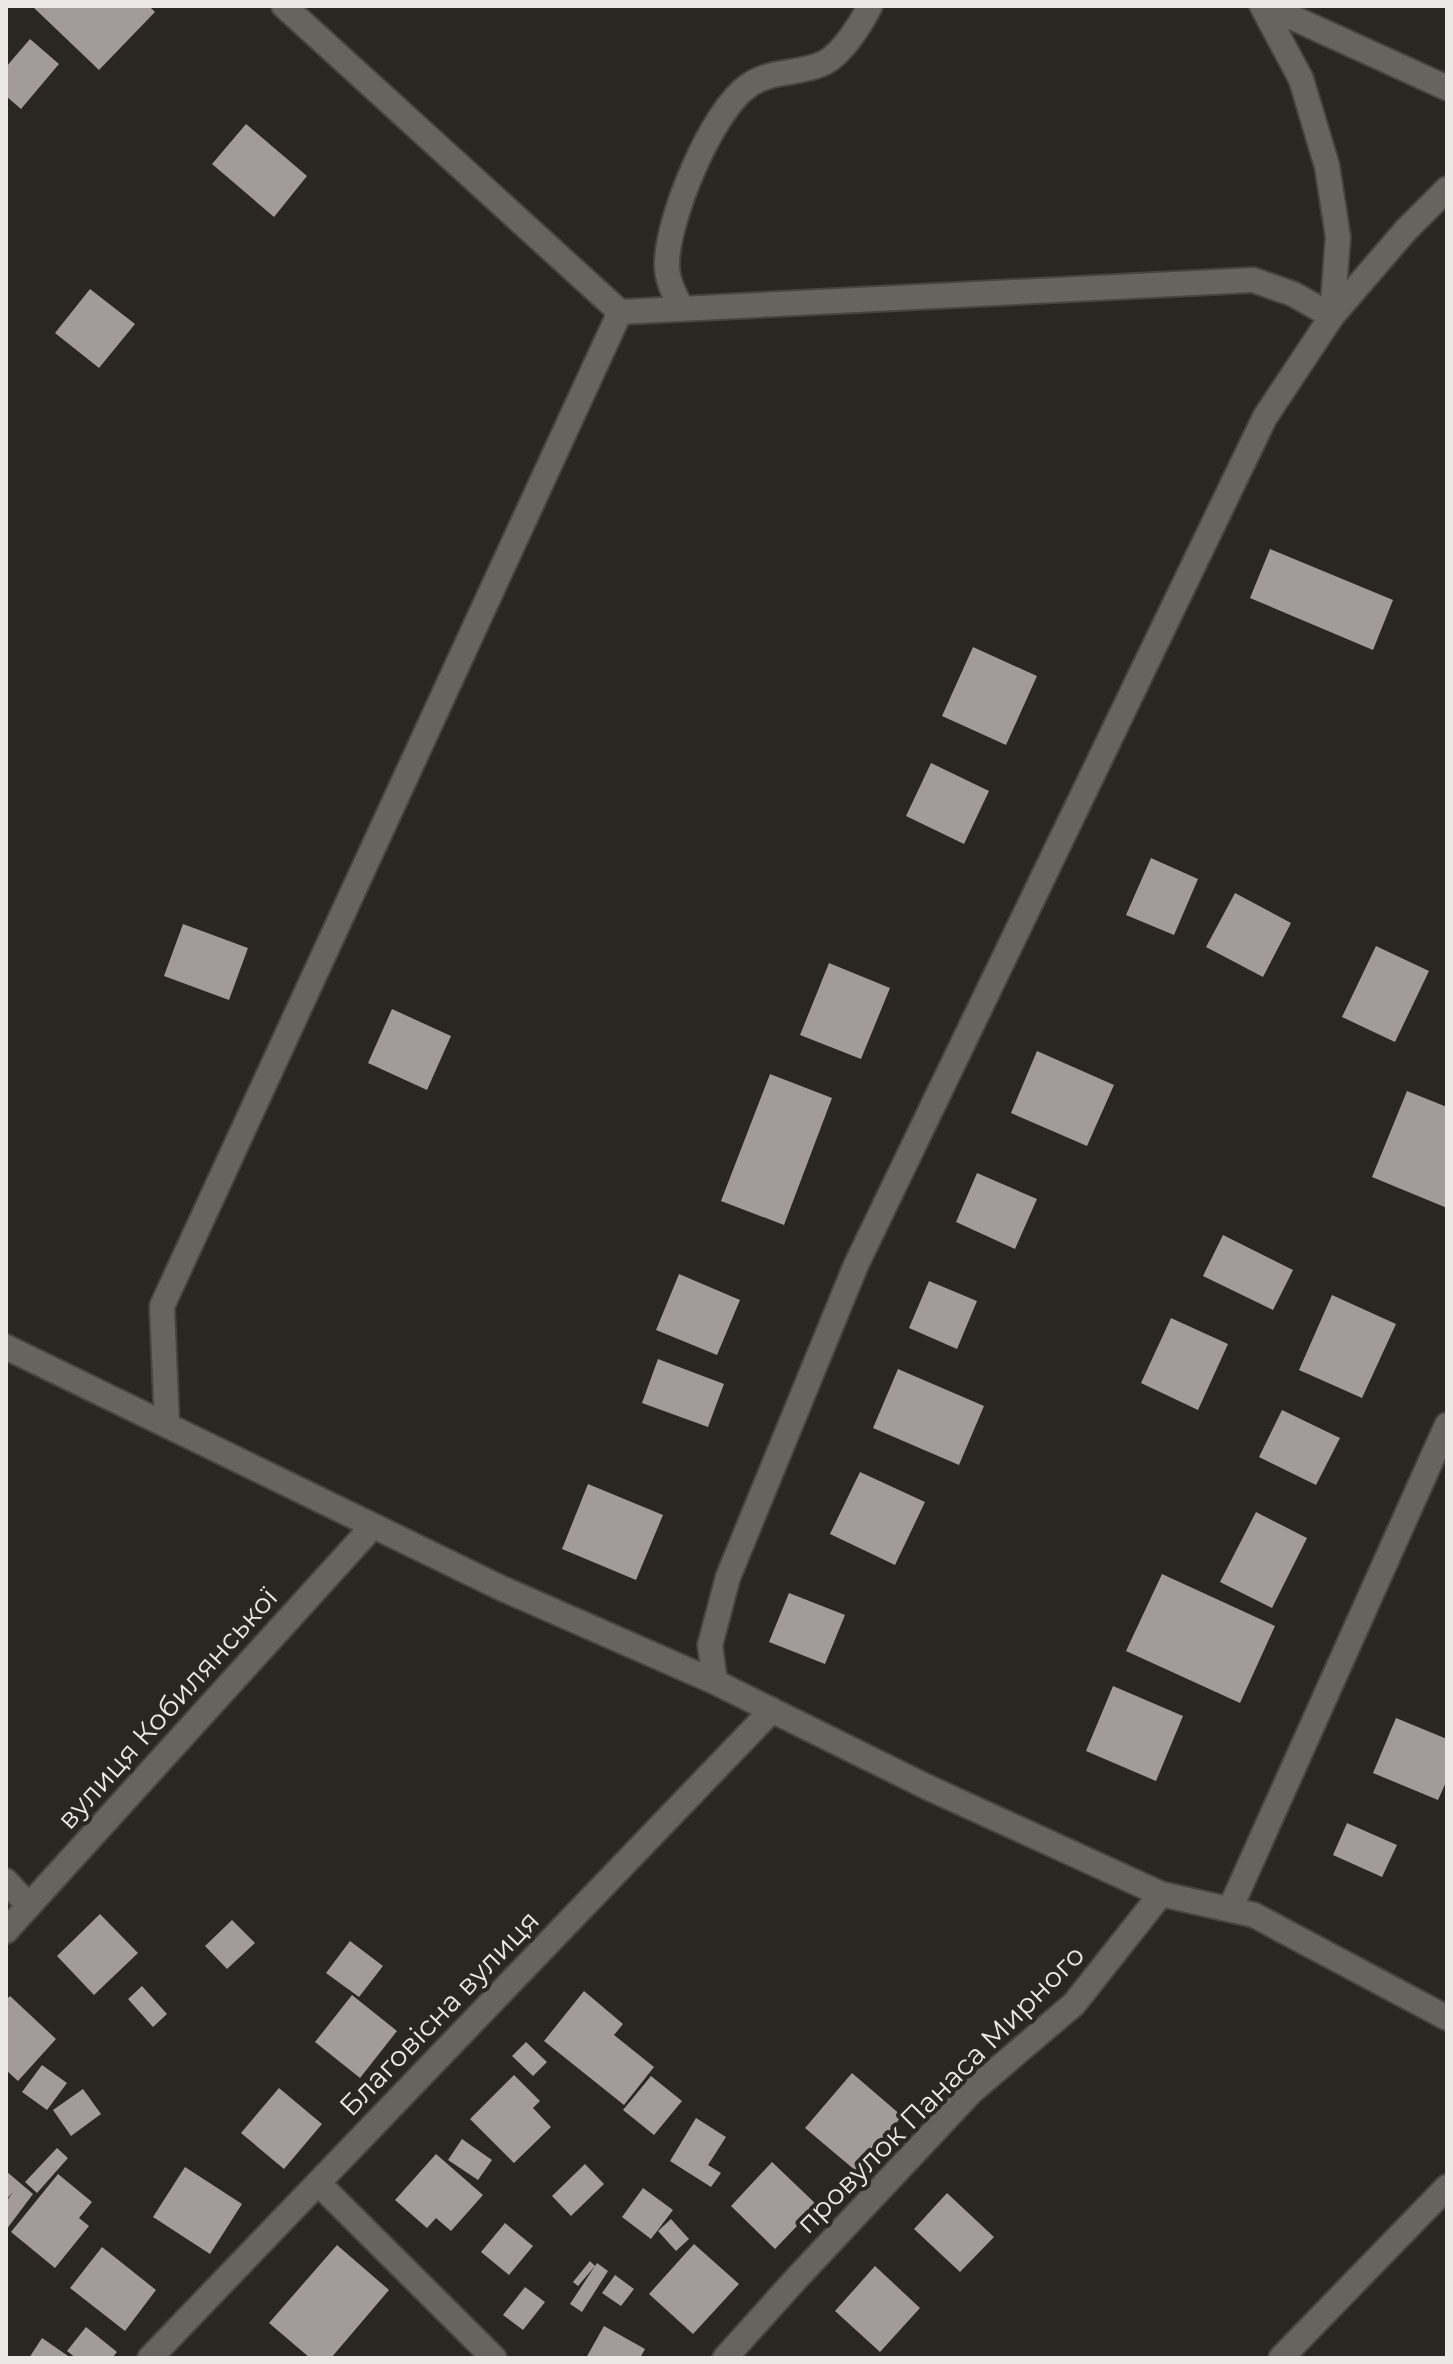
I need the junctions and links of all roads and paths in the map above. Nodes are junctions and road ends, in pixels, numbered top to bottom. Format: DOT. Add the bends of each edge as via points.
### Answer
graph roads {
  1 [pos="284,6"];
  2 [pos="870,6"];
  3 [pos="1265,6"];
  4 [pos="1447,88"];
  5 [pos="1447,189"];
  6 [pos="682,309"];
  7 [pos="620,312"];
  8 [pos="1332,316"];
  9 [pos="6,1347"];
  10 [pos="167,1425"];
  11 [pos="1447,1425"];
  12 [pos="373,1526"];
  13 [pos="715,1682"];
  14 [pos="772,1710"];
  15 [pos="6,1881"];
  16 [pos="1161,1894"];
  17 [pos="29,1906"];
  18 [pos="1230,1909"];
  19 [pos="6,1931"];
  20 [pos="1447,2018"];
  21 [pos="318,2183"];
  22 [pos="1447,2187"];
  23 [pos="150,2358"];
  24 [pos="494,2358"];
  25 [pos="725,2358"];
  26 [pos="1281,2358"];
  1 -- 7 [label="street"];
  2 -- 6 [label="street" via="825,62 759,78 744,88 713,131 679,208 668,248 669,280"];
  3 -- 4 [label="street"];
  3 -- 8 [label="street" via="1301,79 1327,166 1338,237"];
  5 -- 8 [label="street"];
  6 -- 7 [label="street"];
  6 -- 8 [label="street" via="1253,280"];
  7 -- 10 [label="street" via="162,1306"];
  8 -- 13 [label="street" via="1265,417 856,1265 728,1577 710,1645"];
  9 -- 10 [label="street"];
  10 -- 12 [label="street"];
  11 -- 18 [label="street"];
  12 -- 13 [label="street"];
  12 -- 17 [label="street, вулиця Кобилянської"];
  13 -- 14 [label="street"];
  14 -- 16 [label="street"];
  14 -- 21 [label="street, Благовісна вулиця"];
  15 -- 17 [label="street"];
  16 -- 18 [label="street"];
  16 -- 25 [label="street, провулок Панаса Мирного" via="1074,2004 972,2091"];
  17 -- 19 [label="street, вулиця Кобилянської"];
  18 -- 20 [label="street" via="1254,1915"];
  21 -- 23 [label="street, Благовісна вулиця"];
  21 -- 24 [label="street"];
  22 -- 26 [label="street"];
}
